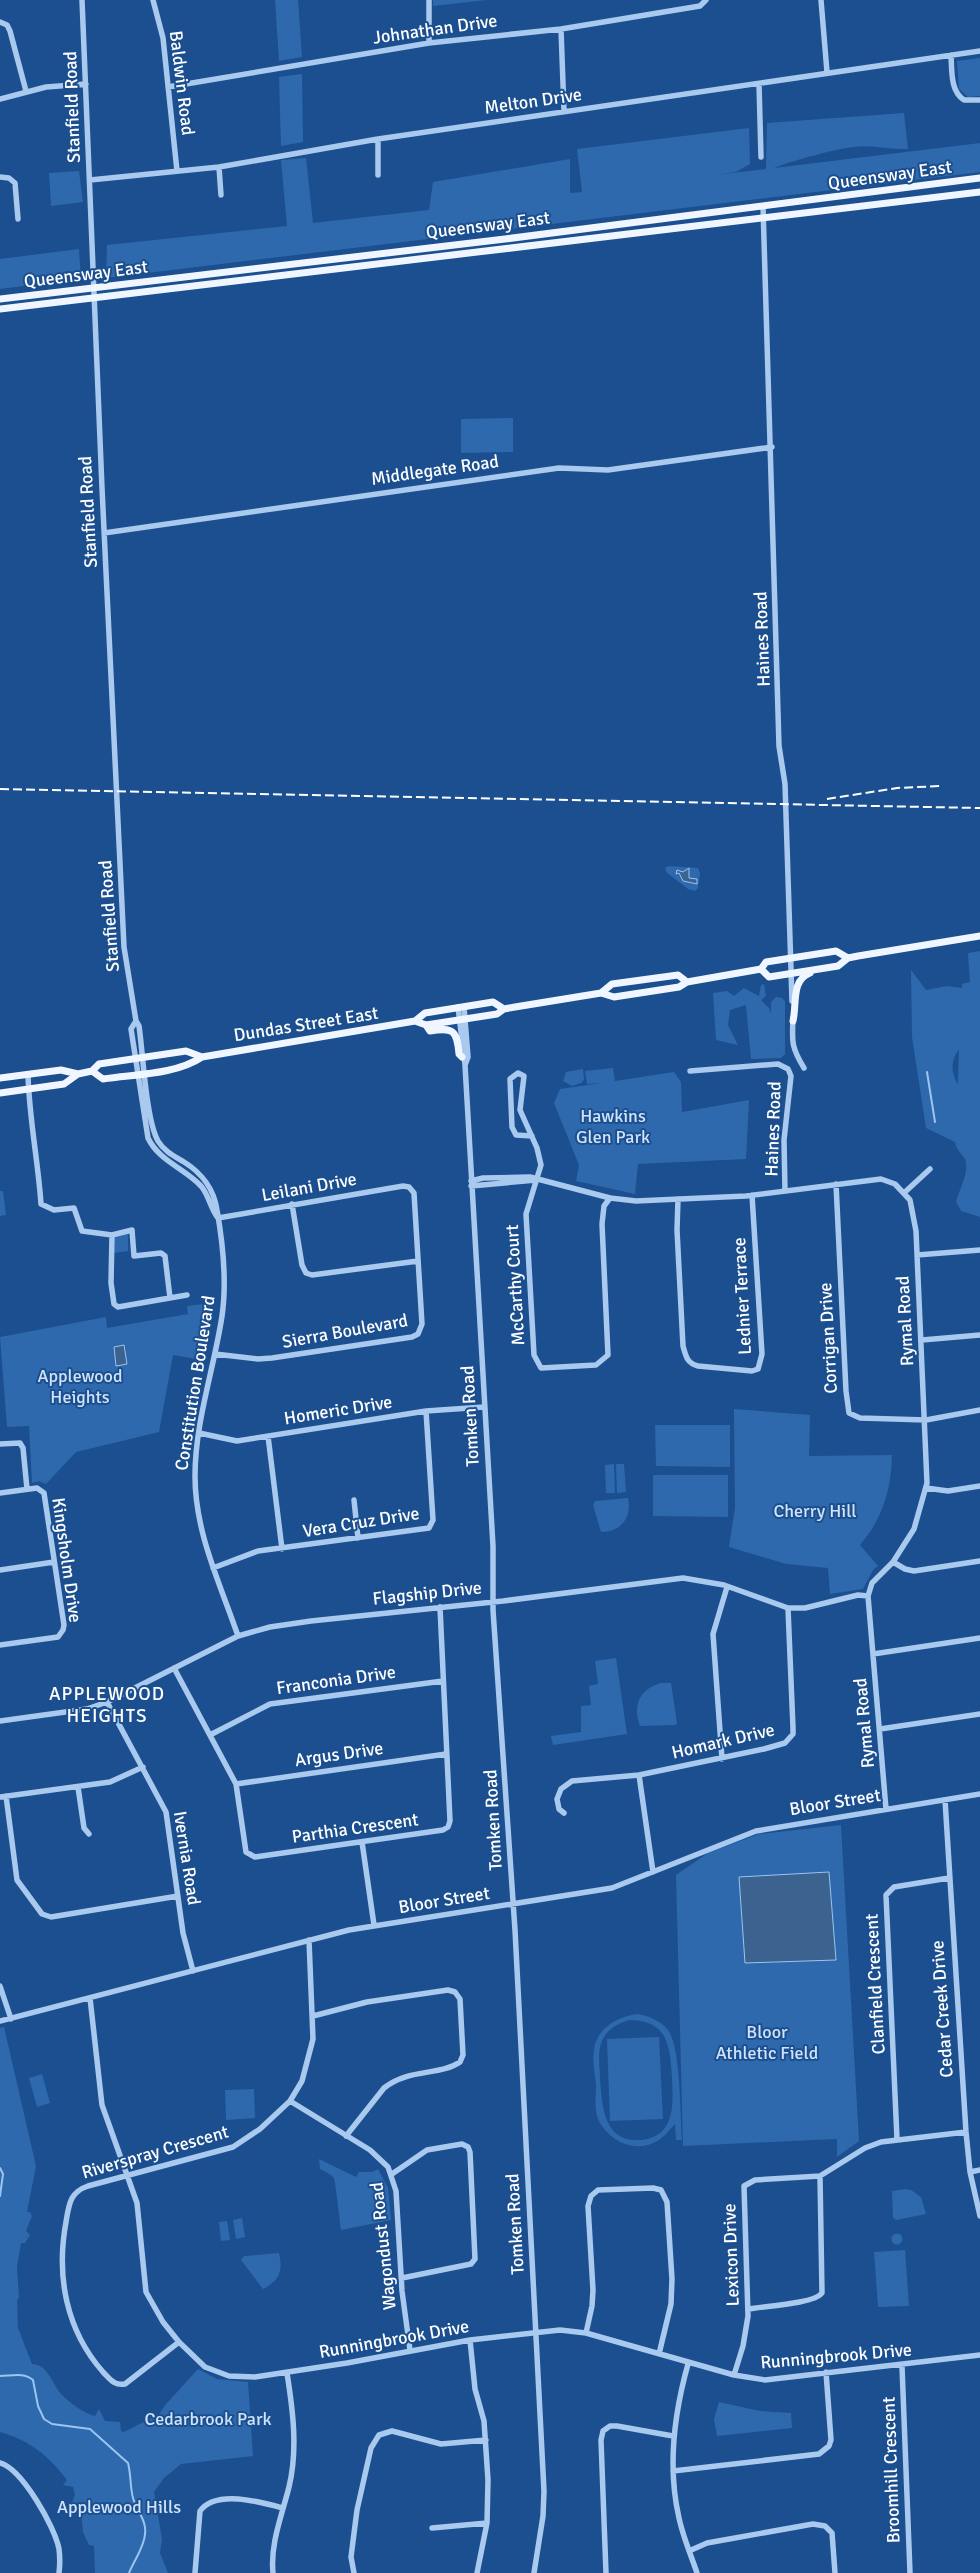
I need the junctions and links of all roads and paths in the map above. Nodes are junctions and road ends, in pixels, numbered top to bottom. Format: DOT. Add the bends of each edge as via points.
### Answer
graph roads {
  1 [pos="82,0"];
  2 [pos="153,0"];
  3 [pos="429,0"];
  4 [pos="821,0"];
  5 [pos="705,1"];
  6 [pos="0,22"];
  7 [pos="561,29"];
  8 [pos="429,43"];
  9 [pos="980,51"];
  10 [pos="951,55"];
  11 [pos="827,72"];
  12 [pos="86,84"];
  13 [pos="759,84"];
  14 [pos="168,87"];
  15 [pos="26,91"];
  16 [pos="0,98"];
  17 [pos="980,100"];
  18 [pos="564,112"];
  19 [pos="378,140"];
  20 [pos="761,157"];
  21 [pos="218,167"];
  22 [pos="177,171"];
  23 [pos="378,175"];
  24 [pos="0,177"];
  25 [pos="980,178"];
  26 [pos="90,180"];
  27 [pos="980,192"];
  28 [pos="221,195"];
  29 [pos="763,206"];
  30 [pos="763,218"];
  31 [pos="18,219"];
  32 [pos="94,288"];
  33 [pos="94,298"];
  34 [pos="0,299"];
  35 [pos="0,309"];
  36 [pos="772,447"];
  37 [pos="104,533"];
  38 [pos="980,936"];
  39 [pos="791,958"];
  40 [pos="848,958"];
  41 [pos="761,969"];
  42 [pos="822,969"];
  43 [pos="791,973"];
  44 [pos="687,982"];
  45 [pos="601,993"];
  46 [pos="461,1007"];
  47 [pos="504,1009"];
  48 [pos="462,1019"];
  49 [pos="415,1021"];
  50 [pos="793,1021"];
  51 [pos="426,1025"];
  52 [pos="202,1056"];
  53 [pos="462,1057"];
  54 [pos="140,1058"];
  55 [pos="465,1065"];
  56 [pos="804,1068"];
  57 [pos="92,1071"];
  58 [pos="690,1071"];
  59 [pos="142,1073"];
  60 [pos="28,1074"];
  61 [pos="78,1074"];
  62 [pos="0,1078"];
  63 [pos="28,1089"];
  64 [pos="0,1093"];
  65 [pos="532,1136"];
  66 [pos="930,1169"];
  67 [pos="536,1180"];
  68 [pos="471,1184"];
  69 [pos="836,1184"];
  70 [pos="407,1186"];
  71 [pos="785,1191"];
  72 [pos="905,1192"];
  73 [pos="752,1196"];
  74 [pos="610,1198"];
  75 [pos="678,1199"];
  76 [pos="292,1204"];
  77 [pos="218,1218"];
  78 [pos="112,1235"];
  79 [pos="980,1250"];
  80 [pos="917,1255"];
  81 [pos="418,1261"];
  82 [pos="187,1295"];
  83 [pos="170,1298"];
  84 [pos="980,1336"];
  85 [pos="922,1340"];
  86 [pos="215,1354"];
  87 [pos="484,1407"];
  88 [pos="980,1410"];
  89 [pos="426,1411"];
  90 [pos="926,1420"];
  91 [pos="198,1434"];
  92 [pos="268,1436"];
  93 [pos="0,1444"];
  94 [pos="980,1486"];
  95 [pos="926,1488"];
  96 [pos="27,1489"];
  97 [pos="0,1493"];
  98 [pos="354,1500"];
  99 [pos="358,1538"];
  100 [pos="282,1549"];
  101 [pos="980,1561"];
  102 [pos="54,1562"];
  103 [pos="893,1562"];
  104 [pos="214,1568"];
  105 [pos="0,1570"];
  106 [pos="727,1587"];
  107 [pos="868,1596"];
  108 [pos="493,1602"];
  109 [pos="440,1607"];
  110 [pos="788,1608"];
  111 [pos="238,1636"];
  112 [pos="980,1638"];
  113 [pos="0,1646"];
  114 [pos="873,1654"];
  115 [pos="174,1668"];
  116 [pos="443,1681"];
  117 [pos="108,1702"];
  118 [pos="980,1714"];
  119 [pos="0,1721"];
  120 [pos="880,1729"];
  121 [pos="210,1734"];
  122 [pos="446,1754"];
  123 [pos="722,1759"];
  124 [pos="143,1767"];
  125 [pos="639,1774"];
  126 [pos="236,1784"];
  127 [pos="78,1787"];
  128 [pos="980,1794"];
  129 [pos="3,1797"];
  130 [pos="945,1800"];
  131 [pos="886,1809"];
  132 [pos="564,1813"];
  133 [pos="89,1834"];
  134 [pos="362,1842"];
  135 [pos="653,1872"];
  136 [pos="949,1878"];
  137 [pos="178,1896"];
  138 [pos="514,1904"];
  139 [pos="374,1926"];
  140 [pos="309,1940"];
  141 [pos="193,1971"];
  142 [pos="0,1986"];
  143 [pos="90,1998"];
  144 [pos="313,2016"];
  145 [pos="11,2018"];
  146 [pos="0,2022"];
  147 [pos="290,2101"];
  148 [pos="966,2132"];
  149 [pos="346,2136"];
  150 [pos="897,2139"];
  151 [pos="980,2170"];
  152 [pos="970,2172"];
  153 [pos="392,2174"];
  154 [pos="129,2176"];
  155 [pos="820,2176"];
  156 [pos="980,2216"];
  157 [pos="402,2278"];
  158 [pos="748,2309"];
  159 [pos="536,2333"];
  160 [pos="586,2333"];
  161 [pos="470,2340"];
  162 [pos="179,2342"];
  163 [pos="410,2350"];
  164 [pos="659,2354"];
  165 [pos="980,2355"];
  166 [pos="980,2362"];
  167 [pos="688,2364"];
  168 [pos="902,2366"];
  169 [pos="826,2372"];
  170 [pos="287,2373"];
  171 [pos="734,2375"];
  172 [pos="673,2436"];
  173 [pos="486,2440"];
  174 [pos="0,2463"];
  175 [pos="673,2471"];
  176 [pos="283,2508"];
  177 [pos="487,2523"];
  178 [pos="432,2528"];
  179 [pos="689,2551"];
  180 [pos="59,2573"];
  181 [pos="195,2573"];
  182 [pos="272,2573"];
  183 [pos="354,2573"];
  184 [pos="477,2573"];
  185 [pos="534,2573"];
  186 [pos="606,2573"];
  187 [pos="697,2573"];
  188 [pos="835,2573"];
  189 [pos="910,2573"];
  1 -- 12 [label="street, Stanfield Road"];
  2 -- 14 [label="street, Baldwin Road" via="163,38"];
  3 -- 8 [label="street"];
  4 -- 11 [label="street"];
  5 -- 7 [label="street, Johnathan Drive" via="695,7"];
  6 -- 15 [label="street" via="10,31"];
  7 -- 8 [label="street, Johnathan Drive"];
  7 -- 18 [label="street"];
  8 -- 14 [label="street, Johnathan Drive"];
  9 -- 10 [label="street, Melton Drive"];
  10 -- 11 [label="street, Melton Drive"];
  10 -- 17 [label="street" via="958,96 964,100"];
  11 -- 13 [label="street, Melton Drive"];
  12 -- 15 [label="street"];
  12 -- 26 [label="street, Stanfield Road"];
  13 -- 18 [label="street, Melton Drive"];
  13 -- 20 [label="street"];
  14 -- 22 [label="street, Baldwin Road"];
  15 -- 16 [label="street"];
  18 -- 19 [label="street, Melton Drive"];
  19 -- 21 [label="street, Melton Drive"];
  19 -- 23 [label="street"];
  21 -- 22 [label="street, Melton Drive"];
  21 -- 28 [label="street"];
  22 -- 26 [label="street, Melton Drive"];
  24 -- 31 [label="street" via="15,183"];
  25 -- 29 [label="main road, Queensway East"];
  26 -- 32 [label="street, Stanfield Road"];
  27 -- 30 [label="main road, Queensway East"];
  29 -- 30 [label="street, Haines Road"];
  29 -- 32 [label="main road, Queensway East"];
  30 -- 33 [label="main road, Queensway East"];
  30 -- 36 [label="street, Haines Road"];
  32 -- 33 [label="street, Stanfield Road"];
  32 -- 34 [label="main road, Queensway East"];
  33 -- 35 [label="main road, Queensway East"];
  33 -- 37 [label="street, Stanfield Road"];
  36 -- 37 [label="street, Middlegate Road" via="608,470 554,469"];
  36 -- 39 [label="street, Haines Road" via="779,746 785,784"];
  37 -- 54 [label="street, Stanfield Road" via="122,915 128,980 139,1026"];
  38 -- 40 [label="main road, Dundas Street East"];
  39 -- 40 [label="main road, Dundas Street East" via="836,951"];
  39 -- 41 [label="main road, Dundas Street East" via="766,962"];
  39 -- 43 [label="street, Haines Road"];
  40 -- 42 [label="main road, Dundas Street East" via="838,966"];
  41 -- 43 [label="main road, Dundas Street East" via="768,977"];
  41 -- 44 [label="main road, Dundas Street East"];
  42 -- 43 [label="main road, Dundas Street East"];
  42 -- 50 [label="main road" via="804,975 798,983"];
  43 -- 50 [label="street, Haines Road"];
  44 -- 45 [label="main road, Dundas Street East" via="680,987 614,997"];
  44 -- 45 [label="main road, Dundas Street East" via="678,975 612,984"];
  45 -- 47 [label="main road, Dundas Street East"];
  46 -- 47 [label="main road, Dundas Street East" via="493,1002"];
  46 -- 48 [label="street, Tomken Road"];
  46 -- 49 [label="main road, Dundas Street East" via="425,1013"];
  47 -- 48 [label="main road, Dundas Street East" via="497,1014"];
  48 -- 51 [label="main road, Dundas Street East"];
  48 -- 53 [label="street, Tomken Road"];
  48 -- 55 [label="street, Tomken Road" via="468,1056"];
  49 -- 51 [label="main road, Dundas Street East"];
  49 -- 52 [label="main road, Dundas Street East"];
  50 -- 56 [label="street, Haines Road" via="793,1048"];
  51 -- 53 [label="main road" via="430,1032 446,1029 455,1034"];
  52 -- 54 [label="main road, Dundas Street East" via="186,1051"];
  52 -- 59 [label="main road, Dundas Street East" via="188,1066"];
  53 -- 55 [label="street, Tomken Road"];
  54 -- 57 [label="main road, Dundas Street East" via="99,1064"];
  54 -- 59 [label="street, Stanfield Road"];
  55 -- 68 [label="street, Tomken Road"];
  57 -- 59 [label="main road, Dundas Street East" via="103,1079"];
  57 -- 61 [label="main road, Dundas Street East"];
  58 -- 71 [label="street, Haines Road" via="778,1064 788,1069"];
  59 -- 77 [label="street, Constitution Boulevard" via="147,1135 151,1145 202,1188"];
  60 -- 61 [label="main road, Dundas Street East" via="60,1070"];
  60 -- 62 [label="main road, Dundas Street East"];
  60 -- 63 [label="street"];
  61 -- 63 [label="main road, Dundas Street East" via="64,1084"];
  63 -- 64 [label="main road, Dundas Street East"];
  63 -- 78 [label="street" via="42,1204 54,1210 74,1208 82,1231"];
  65 -- 65 [label="street" via="520,1110 525,1082 524,1076 518,1073 510,1079 512,1127 516,1135"];
  65 -- 67 [label="street" via="541,1165"];
  66 -- 72 [label="street"];
  67 -- 68 [label="street"];
  67 -- 74 [label="street"];
  67 -- 74 [label="street, McCarthy Court" via="526,1214 534,1355 541,1368 596,1366 608,1355 602,1224 604,1206"];
  68 -- 87 [label="street, Tomken Road"];
  69 -- 71 [label="street"];
  69 -- 72 [label="street" via="881,1179"];
  69 -- 90 [label="street, Corrigan Drive" via="849,1413 860,1418"];
  70 -- 76 [label="street, Leilani Drive"];
  70 -- 81 [label="street, Sierra Boulevard" via="414,1194"];
  71 -- 73 [label="street"];
  72 -- 80 [label="street, Rymal Road" via="914,1211"];
  73 -- 75 [label="street"];
  73 -- 75 [label="street, Lednier Terrace" via="762,1354 758,1369 752,1371 698,1366 687,1359 683,1346"];
  74 -- 75 [label="street" via="636,1201"];
  76 -- 77 [label="street, Leilani Drive"];
  76 -- 81 [label="street" via="306,1273 312,1275"];
  77 -- 86 [label="street, Constitution Boulevard" via="224,1285"];
  78 -- 83 [label="street" via="132,1230 133,1252 137,1257 164,1254"];
  78 -- 83 [label="street" via="114,1304 118,1307"];
  79 -- 80 [label="street"];
  80 -- 85 [label="street, Rymal Road"];
  81 -- 86 [label="street, Sierra Boulevard" via="422,1324 418,1334 272,1358"];
  82 -- 83 [label="street"];
  84 -- 85 [label="street"];
  85 -- 90 [label="street, Rymal Road"];
  86 -- 91 [label="street, Constitution Boulevard"];
  87 -- 89 [label="street, Homeric Drive"];
  87 -- 108 [label="street, Tomken Road"];
  88 -- 90 [label="street"];
  89 -- 92 [label="street, Homeric Drive"];
  89 -- 99 [label="street, Vera Cruz Drive" via="432,1524 425,1529"];
  90 -- 95 [label="street, Rymal Road"];
  91 -- 92 [label="street, Homeric Drive" via="233,1441"];
  91 -- 104 [label="street, Constitution Boulevard" via="196,1498 202,1533"];
  92 -- 100 [label="street"];
  93 -- 96 [label="street" via="20,1443"];
  94 -- 95 [label="street" via="948,1490"];
  95 -- 103 [label="street, Rymal Road" via="914,1528"];
  96 -- 97 [label="street"];
  96 -- 102 [label="street, Kingsholm Drive" via="40,1488 44,1493"];
  98 -- 99 [label="street"];
  99 -- 100 [label="street, Vera Cruz Drive"];
  100 -- 104 [label="street, Vera Cruz Drive" via="248,1554"];
  101 -- 103 [label="street" via="914,1571"];
  102 -- 105 [label="street"];
  102 -- 113 [label="street, Kingsholm Drive" via="64,1625 61,1635"];
  103 -- 107 [label="street, Rymal Road" via="872,1583"];
  104 -- 111 [label="street, Constitution Boulevard"];
  106 -- 108 [label="street, Flagship Drive" via="684,1578"];
  106 -- 110 [label="street, Flagship Drive"];
  106 -- 123 [label="street" via="713,1634"];
  107 -- 110 [label="street, Flagship Drive" via="858,1595 805,1608"];
  107 -- 114 [label="street, Rymal Road"];
  108 -- 109 [label="street, Flagship Drive"];
  108 -- 138 [label="street, Tomken Road"];
  109 -- 111 [label="street, Flagship Drive" via="310,1621"];
  109 -- 116 [label="street, Parthia Crescent"];
  110 -- 123 [label="street, Homark Drive" via="793,1734 785,1742"];
  111 -- 115 [label="street, Flagship Drive"];
  112 -- 114 [label="street"];
  114 -- 120 [label="street, Rymal Road"];
  115 -- 117 [label="street, Flagship Drive"];
  115 -- 121 [label="street, Parthia Crescent"];
  116 -- 121 [label="street, Franconia Drive" via="270,1704"];
  116 -- 122 [label="street, Parthia Crescent"];
  117 -- 119 [label="street, Flagship Drive"];
  117 -- 124 [label="street, Ivernia Road"];
  118 -- 120 [label="street"];
  120 -- 131 [label="street, Rymal Road"];
  121 -- 126 [label="street, Parthia Crescent"];
  122 -- 126 [label="street, Argus Drive"];
  122 -- 134 [label="street, Parthia Crescent" via="448,1827"];
  123 -- 125 [label="street, Homark Drive"];
  124 -- 127 [label="street" via="110,1782"];
  124 -- 137 [label="street, Ivernia Road" via="166,1812"];
  125 -- 132 [label="street, Homark Drive" via="565,1784 558,1799 559,1809"];
  125 -- 135 [label="street"];
  126 -- 134 [label="street, Parthia Crescent" via="248,1855 255,1857"];
  127 -- 129 [label="street"];
  127 -- 133 [label="street" via="84,1828"];
  128 -- 130 [label="street, Bloor Street"];
  129 -- 137 [label="street" via="17,1880 42,1914 51,1917"];
  130 -- 131 [label="street, Bloor Street"];
  130 -- 136 [label="street, Cedar Creek Drive"];
  131 -- 135 [label="street, Bloor Street" via="748,1833"];
  134 -- 139 [label="street"];
  135 -- 138 [label="street, Bloor Street" via="590,1893"];
  136 -- 148 [label="street, Cedar Creek Drive"];
  136 -- 150 [label="street, Clanfield Crescent" via="894,1887 886,1895"];
  137 -- 141 [label="street, Ivernia Road"];
  138 -- 139 [label="street, Bloor Street"];
  138 -- 159 [label="street, Tomken Road"];
  139 -- 140 [label="street, Bloor Street"];
  140 -- 141 [label="street, Bloor Street"];
  140 -- 144 [label="street, Riverspray Crescent"];
  141 -- 143 [label="street, Bloor Street"];
  142 -- 145 [label="street"];
  143 -- 145 [label="street, Bloor Street"];
  143 -- 154 [label="street, Runningbrook Drive" via="102,2105"];
  144 -- 147 [label="street, Riverspray Crescent" via="313,2039 308,2059 302,2081"];
  144 -- 149 [label="street" via="366,2002 448,1990 455,1992 460,1999 463,2055 460,2062 392,2082"];
  145 -- 146 [label="street, Bloor Street"];
  147 -- 149 [label="street, Wagondust Road"];
  147 -- 154 [label="street, Riverspray Crescent" via="260,2129 233,2147"];
  148 -- 150 [label="street, Lexicon Drive"];
  148 -- 152 [label="street, Cedar Creek Drive"];
  149 -- 153 [label="street, Wagondust Road" via="377,2155"];
  150 -- 155 [label="street, Lexicon Drive" via="865,2148"];
  151 -- 152 [label="street"];
  152 -- 156 [label="street, Cedar Creek Drive"];
  153 -- 157 [label="street, Wagondust Road"];
  153 -- 157 [label="street" via="433,2148 462,2144 470,2152 475,2259 471,2264"];
  154 -- 162 [label="street, Runningbrook Drive" via="137,2204 146,2292 156,2313"];
  154 -- 162 [label="street, Riverspray Crescent" via="80,2189 71,2198 62,2258 67,2303 88,2352 116,2384 128,2382"];
  155 -- 158 [label="street" via="822,2293 808,2300"];
  155 -- 158 [label="street, Lexicon Drive" via="756,2180 744,2186"];
  157 -- 163 [label="street, Wagondust Road"];
  158 -- 171 [label="street, Lexicon Drive" via="745,2338"];
  159 -- 160 [label="street, Runningbrook Drive" via="560,2330"];
  159 -- 161 [label="street, Runningbrook Drive"];
  159 -- 185 [label="street, Tomken Road" via="544,2491"];
  160 -- 164 [label="street, Runningbrook Drive"];
  160 -- 164 [label="street" via="592,2298 588,2206 591,2196 598,2190 661,2190 666,2195 672,2279 671,2304"];
  161 -- 163 [label="street, Runningbrook Drive"];
  161 -- 173 [label="street" via="475,2389"];
  162 -- 170 [label="street, Runningbrook Drive" via="205,2366 229,2376 240,2378"];
  163 -- 170 [label="street, Runningbrook Drive"];
  164 -- 167 [label="street, Runningbrook Drive"];
  165 -- 166 [label="street"];
  165 -- 168 [label="street, Runningbrook Drive"];
  167 -- 171 [label="street, Runningbrook Drive"];
  167 -- 172 [label="street" via="677,2402"];
  168 -- 169 [label="street, Runningbrook Drive"];
  168 -- 189 [label="street, Broomhill Crescent"];
  169 -- 171 [label="street, Runningbrook Drive" via="765,2380"];
  169 -- 175 [label="street" via="830,2440 825,2451"];
  170 -- 176 [label="street" via="293,2445"];
  172 -- 175 [label="street"];
  172 -- 186 [label="street" via="618,2426 610,2426 603,2431"];
  173 -- 177 [label="street"];
  173 -- 183 [label="street" via="441,2444 392,2431 379,2436 371,2448 357,2510 351,2557"];
  174 -- 180 [label="street" via="14,2471 45,2515 59,2548"];
  175 -- 179 [label="street" via="679,2519"];
  176 -- 181 [label="street" via="252,2499 204,2505 200,2511"];
  176 -- 182 [label="street" via="274,2544"];
  177 -- 178 [label="street"];
  177 -- 184 [label="street"];
  179 -- 187 [label="street"];
  179 -- 188 [label="street" via="707,2543 813,2524 825,2526 832,2533"];
}
